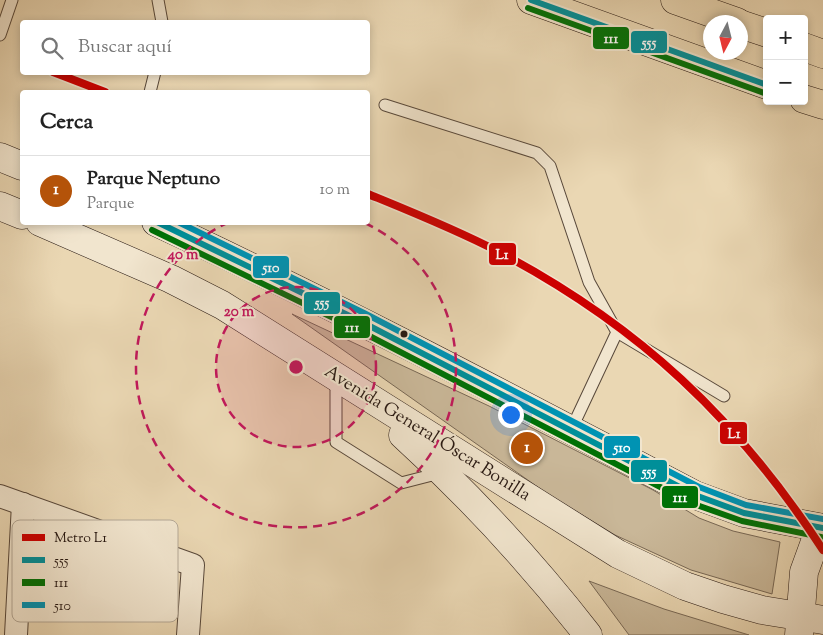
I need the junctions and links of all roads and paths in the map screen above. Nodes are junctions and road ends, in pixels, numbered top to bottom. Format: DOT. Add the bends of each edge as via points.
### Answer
graph roads {
  1 [pos="12,0"];
  2 [pos="158,0"];
  3 [pos="531,0"];
  4 [pos="675,0"];
  5 [pos="717,15"];
  6 [pos="162,20"];
  7 [pos="748,26"];
  8 [pos="763,32"];
  9 [pos="0,35"];
  10 [pos="808,48"];
  11 [pos="823,54"];
  12 [pos="154,75"];
  13 [pos="763,84"];
  14 [pos="150,90"];
  15 [pos="808,100"];
  16 [pos="385,104"];
  17 [pos="823,106"];
  18 [pos="0,157"];
  19 [pos="20,165"];
  20 [pos="0,206"];
  21 [pos="20,214"];
  22 [pos="47,225"];
  23 [pos="162,225"];
  24 [pos="617,332"];
  25 [pos="340,381"];
  26 [pos="724,396"];
  27 [pos="571,430"];
  28 [pos="443,472"];
  29 [pos="0,496"];
  30 [pos="23,504"];
  31 [pos="22,520"];
  32 [pos="68,520"];
  33 [pos="822,528"];
  34 [pos="178,559"];
  35 [pos="17,622"];
  36 [pos="807,624"];
  37 [pos="16,635"];
  38 [pos="188,635"];
  39 [pos="588,635"];
  1 -- 9 [label="lane"];
  2 -- 6 [label="lane"];
  3 -- 13 [label="highway"];
  4 -- 5 [label="highway"];
  7 -- 8 [label="highway"];
  10 -- 11 [label="highway"];
  12 -- 14 [label="lane"];
  15 -- 17 [label="highway"];
  16 -- 24 [label="lane" via="537,153 550,166 589,282"];
  18 -- 19 [label="main road"];
  20 -- 21 [label="main road"];
  22 -- 25 [label="main road, Avenida General Óscar Bonilla" via="170,278 222,305"];
  23 -- 27 [label="main road" via="413,346"];
  24 -- 26 [label="lane"];
  24 -- 27 [label="lane"];
  25 -- 28 [label="main road"];
  25 -- 28 [label="lane" via="336,442 400,483"];
  25 -- 36 [label="main road, Avenida General Óscar Bonilla" via="642,566 723,599"];
  27 -- 33 [label="main road" via="695,495 744,513"];
  28 -- 39 [label="main road" via="515,547"];
  29 -- 30 [label="street"];
  30 -- 31 [label="street"];
  30 -- 32 [label="street"];
  33 -- 36 [label="main road" via="804,572"];
  34 -- 38 [label="street" via="193,564"];
  35 -- 37 [label="street"];
}
